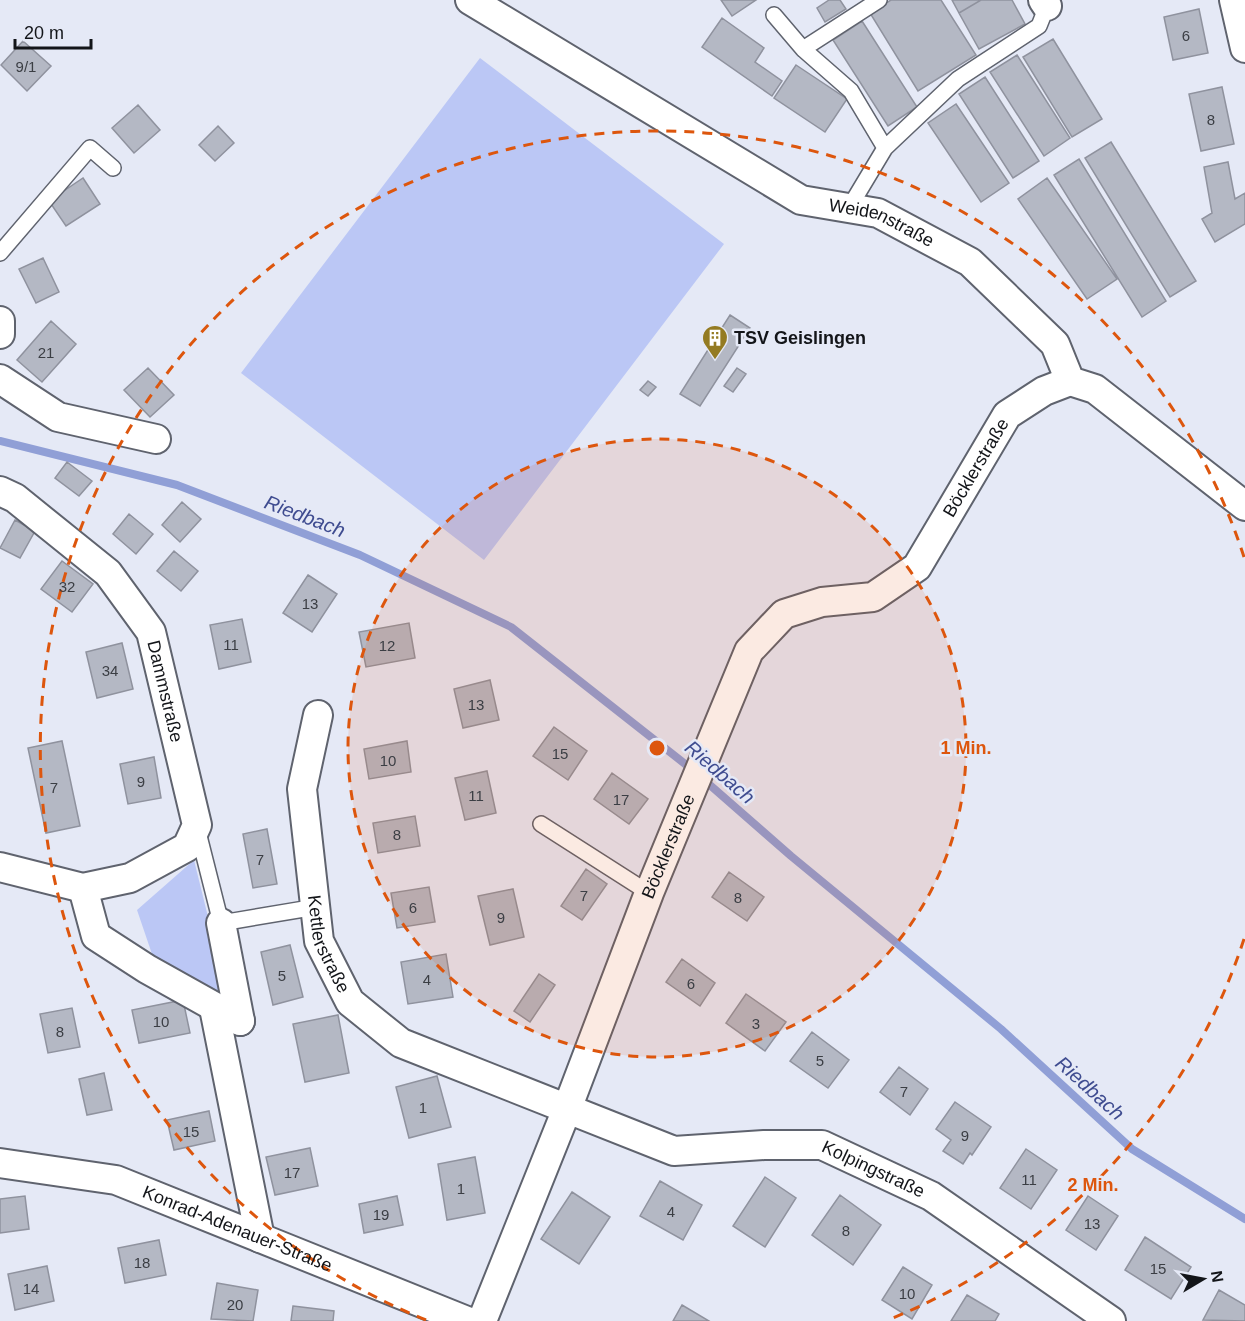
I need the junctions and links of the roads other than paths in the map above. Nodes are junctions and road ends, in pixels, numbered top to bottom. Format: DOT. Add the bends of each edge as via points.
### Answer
graph roads {
  1 [pos="470,0"];
  2 [pos="879,0"];
  3 [pos="1234,0"];
  4 [pos="1045,3"];
  5 [pos="774,15"];
  6 [pos="1245,48"];
  7 [pos="803,49"];
  8 [pos="885,148"];
  9 [pos="113,168"];
  10 [pos="849,208"];
  11 [pos="0,253"];
  12 [pos="0,321"];
  13 [pos="0,334"];
  14 [pos="0,379"];
  15 [pos="1070,381"];
  16 [pos="156,439"];
  17 [pos="0,491"];
  18 [pos="1245,506"];
  19 [pos="318,715"];
  20 [pos="541,824"];
  21 [pos="192,836"];
  22 [pos="0,867"];
  23 [pos="83,888"];
  24 [pos="649,893"];
  25 [pos="316,907"];
  26 [pos="221,923"];
  27 [pos="214,1008"];
  28 [pos="567,1109"];
  29 [pos="0,1163"];
  30 [pos="260,1238"];
  31 [pos="467,1321"];
  32 [pos="482,1321"];
  33 [pos="1111,1321"];
  1 -- 10 [label="street, Weidenstraße" via="801,200"];
  2 -- 7 [label="lane"];
  3 -- 6 [label="street"];
  4 -- 8 [label="lane" via="1039,26 958,79"];
  5 -- 7 [label="lane"];
  7 -- 8 [label="lane" via="851,91"];
  8 -- 10 [label="lane"];
  9 -- 11 [label="lane" via="90,148"];
  10 -- 15 [label="street, Weidenstraße" via="878,213 970,262 1055,344"];
  12 -- 13 [label="street"];
  14 -- 16 [label="street" via="58,417"];
  15 -- 18 [label="street" via="1095,389"];
  15 -- 24 [label="street, Böcklerstraße" via="1007,415 917,567 873,597 822,602 784,614 749,651"];
  17 -- 21 [label="street, Dammstraße" via="15,498 108,573 151,632"];
  19 -- 25 [label="street, Kettlerstraße" via="302,789"];
  20 -- 24 [label="lane"];
  21 -- 23 [label="street" via="130,878"];
  21 -- 26 [label="lane"];
  22 -- 23 [label="street"];
  23 -- 27 [label="street" via="96,936"];
  24 -- 28 [label="street, Böcklerstraße"];
  25 -- 26 [label="lane"];
  25 -- 28 [label="street, Kettlerstraße" via="319,941 350,1002 401,1043"];
  26 -- 27 [label="street" via="240,1021"];
  27 -- 30 [label="street"];
  28 -- 32 [label="street, Böcklerstraße"];
  28 -- 33 [label="street, Kolpingstraße" via="674,1151 822,1145 931,1196"];
  29 -- 30 [label="street, Konrad-Adenauer-Straße" via="116,1180"];
  30 -- 31 [label="street, Konrad-Adenauer-Straße"];
}
